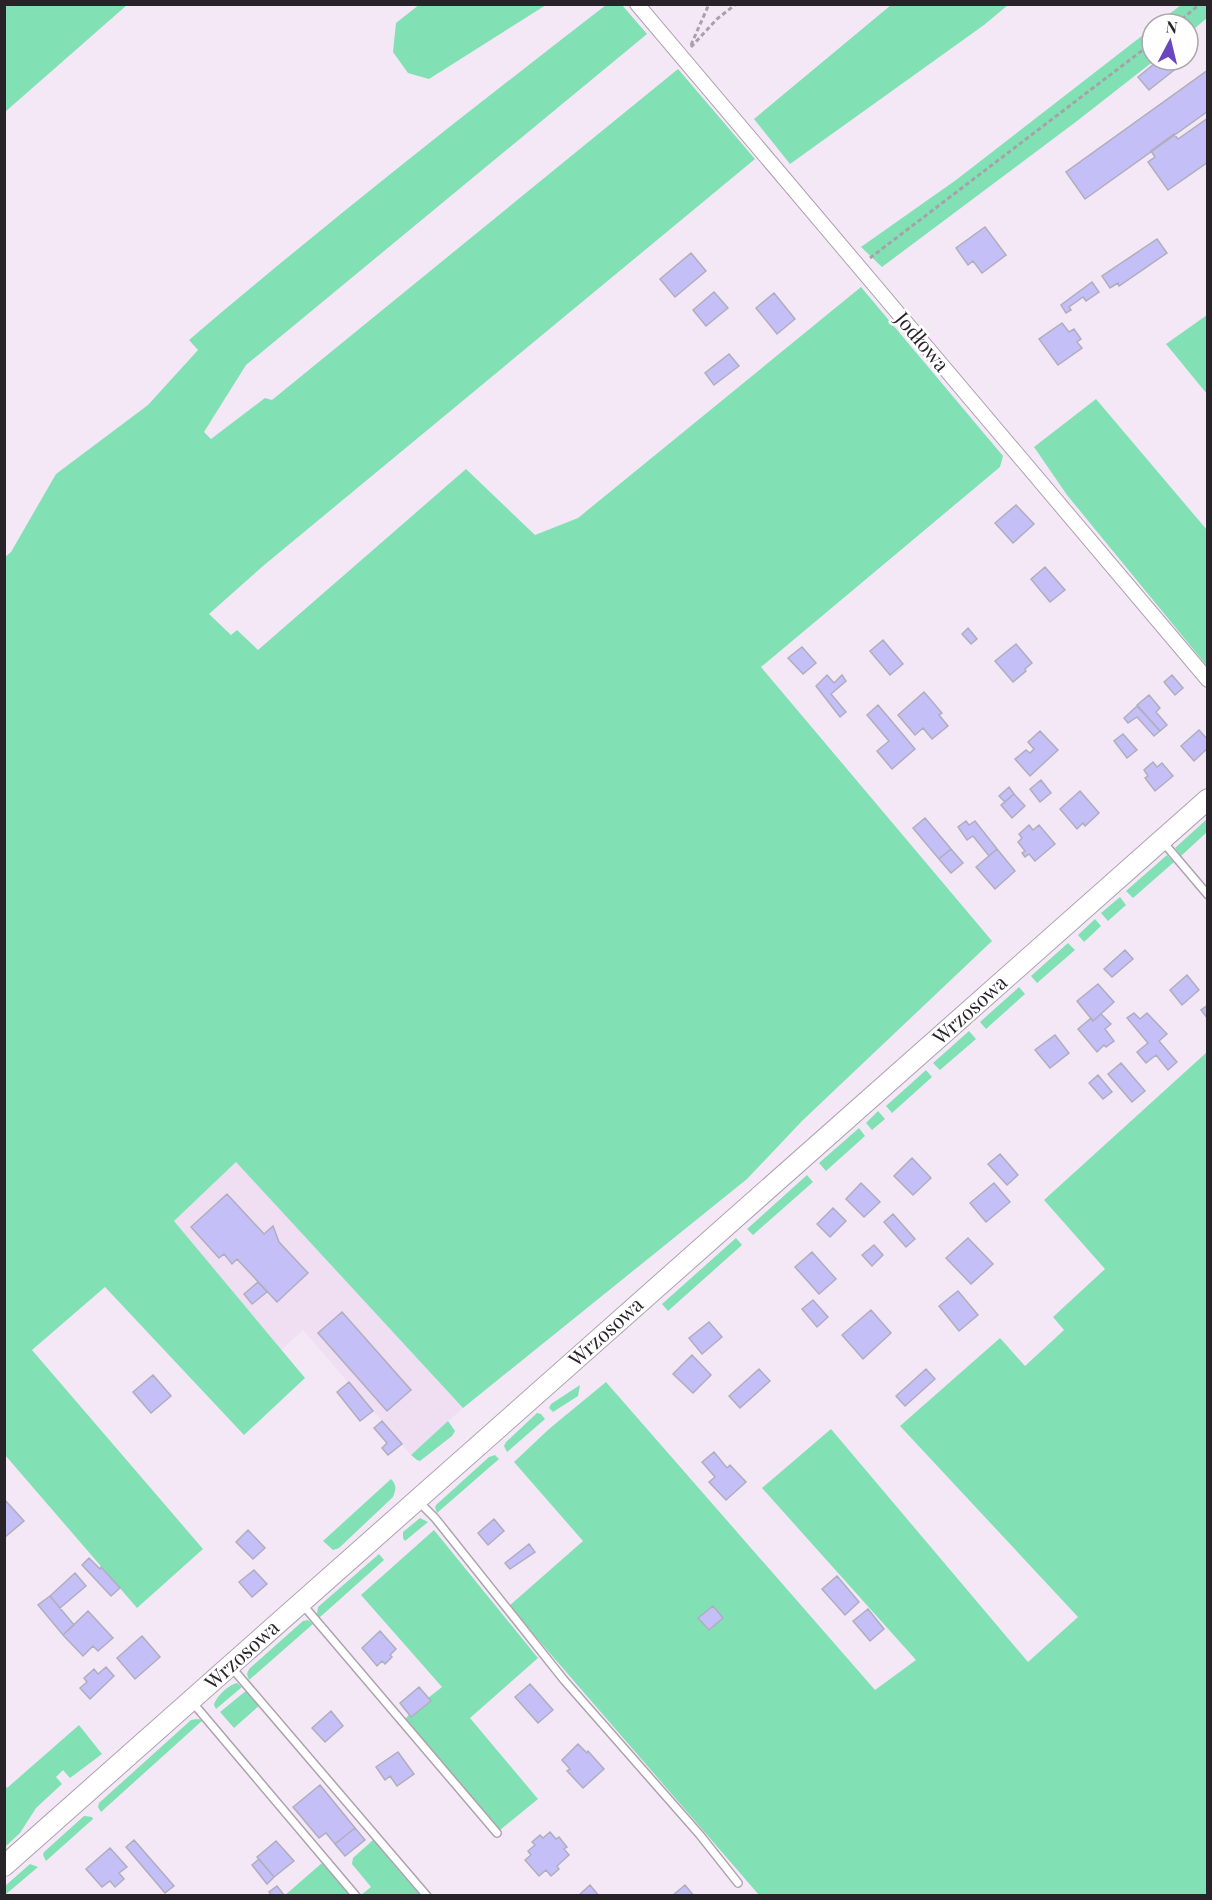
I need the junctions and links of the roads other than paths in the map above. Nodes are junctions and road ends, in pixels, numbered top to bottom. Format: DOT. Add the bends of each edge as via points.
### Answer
graph roads {
  1 [pos="637,4"];
  2 [pos="1208,680"];
  3 [pos="1208,799"];
  4 [pos="1161,840"];
  5 [pos="1208,895"];
  6 [pos="417,1500"];
  7 [pos="301,1603"];
  8 [pos="230,1666"];
  9 [pos="191,1700"];
  10 [pos="497,1833"];
  11 [pos="4,1866"];
  12 [pos="738,1883"];
  13 [pos="356,1896"];
  14 [pos="427,1896"];
  1 -- 2 [label="street, Jodłowa"];
  3 -- 4 [label="main road, Wrzosowa"];
  4 -- 5 [label="lane"];
  4 -- 6 [label="main road, Wrzosowa"];
  6 -- 7 [label="main road, Wrzosowa"];
  6 -- 12 [label="lane"];
  7 -- 8 [label="main road, Wrzosowa"];
  7 -- 10 [label="lane"];
  8 -- 9 [label="main road, Wrzosowa"];
  8 -- 14 [label="lane"];
  9 -- 11 [label="main road, Wrzosowa"];
  9 -- 13 [label="lane"];
}
